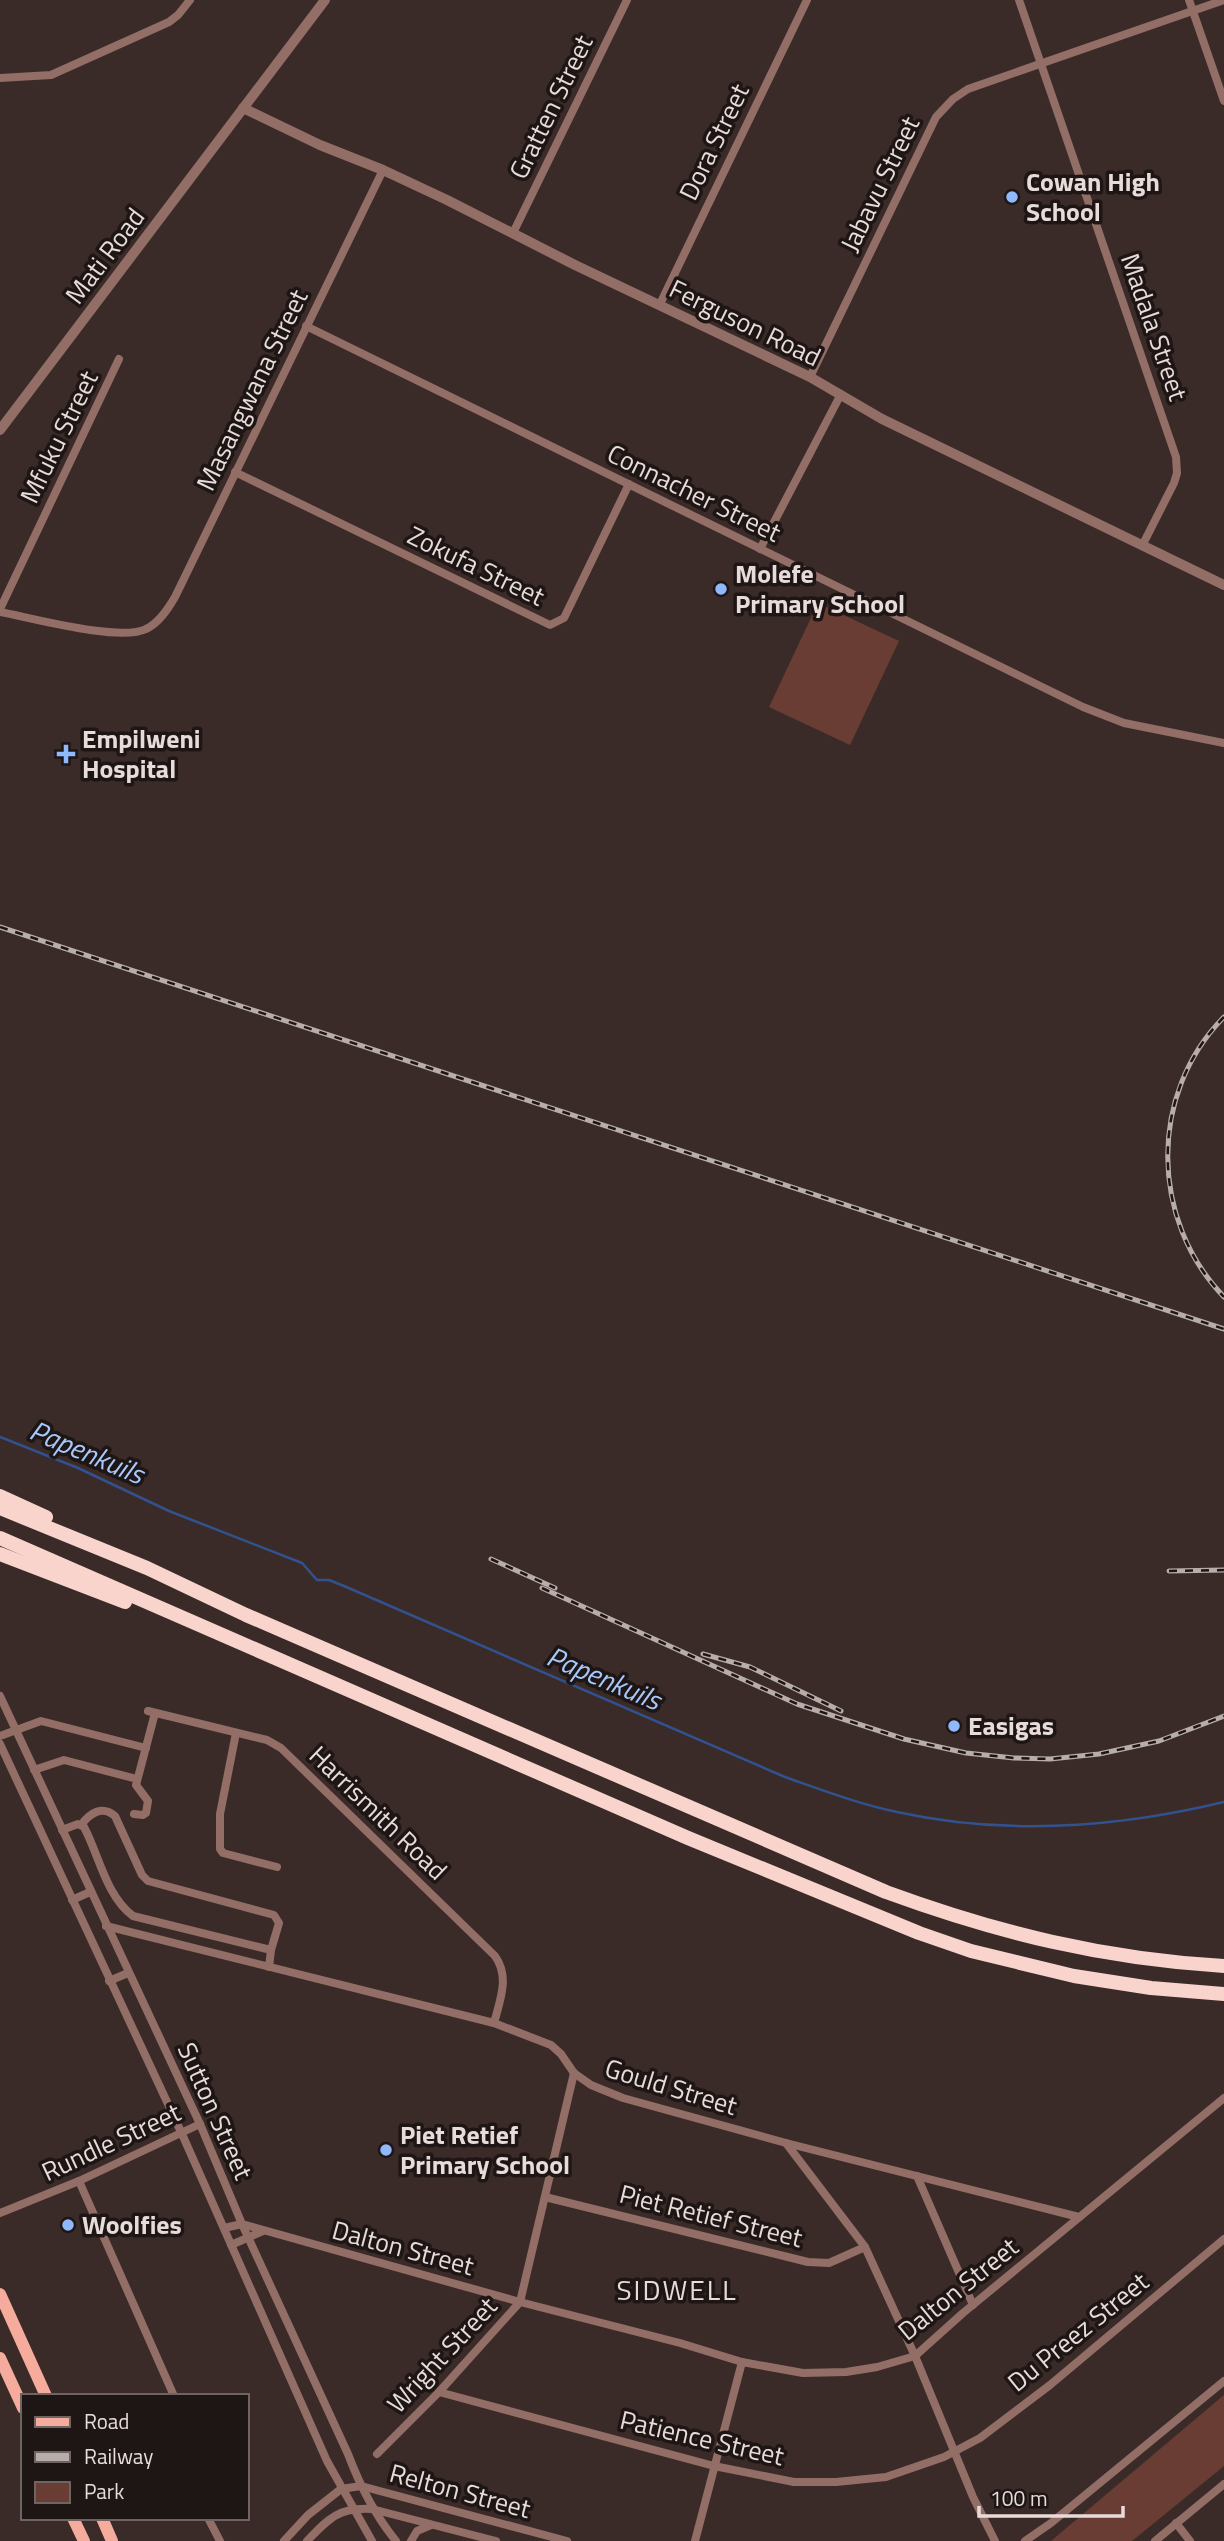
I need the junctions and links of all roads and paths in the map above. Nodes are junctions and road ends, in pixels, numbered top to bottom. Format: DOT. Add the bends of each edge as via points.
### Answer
graph roads {
  1 [pos="190,0"];
  2 [pos="325,0"];
  3 [pos="626,0"];
  4 [pos="807,0"];
  5 [pos="1018,0"];
  6 [pos="1189,0"];
  7 [pos="1224,0"];
  8 [pos="1192,11"];
  9 [pos="1041,64"];
  10 [pos="0,78"];
  11 [pos="1224,101"];
  12 [pos="243,108"];
  13 [pos="383,170"];
  14 [pos="513,233"];
  15 [pos="660,304"];
  16 [pos="306,326"];
  17 [pos="119,359"];
  18 [pos="810,377"];
  19 [pos="841,394"];
  20 [pos="0,430"];
  21 [pos="235,472"];
  22 [pos="629,485"];
  23 [pos="1142,546"];
  24 [pos="760,549"];
  25 [pos="1224,585"];
  26 [pos="0,610"];
  27 [pos="1224,743"];
  28 [pos="0,1496"];
  29 [pos="0,1508"];
  30 [pos="0,1538"];
  31 [pos="0,1554"];
  32 [pos="147,1568"];
  33 [pos="229,1639"];
  34 [pos="0,1696"];
  35 [pos="15,1729"];
  36 [pos="236,1733"];
  37 [pos="0,1736"];
  38 [pos="0,1744"];
  39 [pos="146,1748"];
  40 [pos="34,1770"];
  41 [pos="137,1779"];
  42 [pos="134,1814"];
  43 [pos="81,1825"];
  44 [pos="62,1830"];
  45 [pos="277,1867"];
  46 [pos="90,1892"];
  47 [pos="72,1900"];
  48 [pos="106,1926"];
  49 [pos="271,1951"];
  50 [pos="1224,1966"];
  51 [pos="269,1967"];
  52 [pos="128,1973"];
  53 [pos="109,1981"];
  54 [pos="1224,1994"];
  55 [pos="494,2023"];
  56 [pos="574,2073"];
  57 [pos="1224,2098"];
  58 [pos="200,2124"];
  59 [pos="182,2134"];
  60 [pos="786,2143"];
  61 [pos="917,2176"];
  62 [pos="79,2181"];
  63 [pos="545,2197"];
  64 [pos="0,2214"];
  65 [pos="1079,2217"];
  66 [pos="242,2224"];
  67 [pos="224,2228"];
  68 [pos="264,2231"];
  69 [pos="248,2237"];
  70 [pos="1224,2239"];
  71 [pos="231,2245"];
  72 [pos="865,2247"];
  73 [pos="0,2294"];
  74 [pos="520,2302"];
  75 [pos="973,2305"];
  76 [pos="915,2356"];
  77 [pos="0,2358"];
  78 [pos="742,2362"];
  79 [pos="1224,2381"];
  80 [pos="439,2392"];
  81 [pos="45,2394"];
  82 [pos="173,2394"];
  83 [pos="21,2404"];
  84 [pos="955,2453"];
  85 [pos="377,2454"];
  86 [pos="714,2466"];
  87 [pos="1224,2484"];
  88 [pos="360,2486"];
  89 [pos="341,2489"];
  90 [pos="352,2508"];
  91 [pos="372,2509"];
  92 [pos="74,2520"];
  93 [pos="103,2520"];
  94 [pos="209,2520"];
  95 [pos="434,2524"];
  96 [pos="1176,2524"];
  97 [pos="84,2541"];
  98 [pos="112,2541"];
  99 [pos="220,2541"];
  100 [pos="284,2541"];
  101 [pos="307,2541"];
  102 [pos="372,2541"];
  103 [pos="396,2541"];
  104 [pos="411,2541"];
  105 [pos="496,2541"];
  106 [pos="567,2541"];
  107 [pos="695,2541"];
  108 [pos="995,2541"];
  109 [pos="1025,2541"];
  110 [pos="1155,2541"];
  111 [pos="1190,2541"];
  1 -- 10 [label="street" via="169,22 51,75"];
  2 -- 12 [label="street, Mati Road"];
  3 -- 14 [label="street, Gratten Street"];
  4 -- 15 [label="street, Dora Street"];
  5 -- 9 [label="street, Madala Street"];
  6 -- 8 [label="street"];
  7 -- 8 [label="street, Jabavu Street"];
  8 -- 9 [label="street, Jabavu Street"];
  8 -- 11 [label="street"];
  9 -- 18 [label="street, Jabavu Street" via="968,89 936,117"];
  9 -- 23 [label="street, Madala Street" via="1178,464 1174,483"];
  12 -- 13 [label="street, Ferguson Road"];
  12 -- 20 [label="street, Mati Road"];
  13 -- 14 [label="street, Ferguson Road"];
  13 -- 16 [label="street, Masangwana Street"];
  14 -- 15 [label="street, Ferguson Road"];
  15 -- 18 [label="street, Ferguson Road"];
  16 -- 21 [label="street, Masangwana Street"];
  16 -- 22 [label="street, Connacher Street"];
  17 -- 26 [label="street, Mfuku Street"];
  18 -- 19 [label="street, Ferguson Road"];
  19 -- 23 [label="street, Ferguson Road" via="882,419"];
  19 -- 24 [label="street"];
  21 -- 22 [label="street, Zokufa Street" via="550,625 564,618"];
  21 -- 26 [label="street, Masangwana Street" via="175,597 154,624 121,635"];
  22 -- 24 [label="street, Connacher Street"];
  23 -- 25 [label="street, Ferguson Road"];
  24 -- 27 [label="street, Connacher Street" via="1112,719"];
  28 -- 32 [label="highway"];
  29 -- 32 [label="highway"];
  30 -- 33 [label="highway"];
  31 -- 33 [label="highway"];
  32 -- 50 [label="highway" via="271,1626 928,1908 1087,1951"];
  33 -- 54 [label="highway" via="919,1933 1074,1976"];
  34 -- 35 [label="street, Sutton Street"];
  35 -- 37 [label="street"];
  35 -- 39 [label="street" via="41,1721"];
  35 -- 40 [label="street, Sutton Street"];
  36 -- 39 [label="street, Harrismith Road" via="152,1712"];
  36 -- 45 [label="street" via="220,1814 220,1849"];
  36 -- 55 [label="street, Harrismith Road" via="281,1748 490,1951 503,1973"];
  38 -- 47 [label="street, Sutton Street"];
  39 -- 41 [label="street"];
  40 -- 41 [label="street" via="64,1760"];
  40 -- 44 [label="street, Sutton Street"];
  41 -- 42 [label="street" via="137,1788 148,1805 144,1815"];
  43 -- 44 [label="street"];
  43 -- 49 [label="street" via="115,1897 133,1916"];
  43 -- 49 [label="street" via="91,1814 110,1812 148,1881 274,1915 279,1923"];
  44 -- 46 [label="street, Sutton Street"];
  46 -- 47 [label="street"];
  46 -- 48 [label="street, Sutton Street"];
  47 -- 53 [label="street, Sutton Street"];
  48 -- 51 [label="street, Gould Street"];
  48 -- 52 [label="street, Sutton Street"];
  49 -- 51 [label="street"];
  51 -- 55 [label="street, Gould Street"];
  52 -- 53 [label="street"];
  52 -- 58 [label="street, Sutton Street"];
  53 -- 59 [label="street, Sutton Street"];
  55 -- 56 [label="street, Gould Street" via="551,2045"];
  56 -- 60 [label="street, Gould Street" via="623,2098"];
  56 -- 63 [label="street, Wright Street"];
  57 -- 65 [label="street, Dalton Street"];
  58 -- 59 [label="street, Rundle Street"];
  58 -- 66 [label="street, Sutton Street"];
  59 -- 62 [label="street, Rundle Street"];
  59 -- 67 [label="street, Sutton Street"];
  60 -- 61 [label="street, Gould Street"];
  60 -- 72 [label="street"];
  61 -- 65 [label="street, Gould Street"];
  61 -- 75 [label="street"];
  62 -- 64 [label="street, Rundle Street"];
  62 -- 82 [label="street"];
  63 -- 72 [label="street, Piet Retief Street" via="808,2262 830,2263"];
  63 -- 74 [label="street, Wright Street"];
  65 -- 75 [label="street, Dalton Street"];
  66 -- 67 [label="street"];
  66 -- 68 [label="street, Dalton Street"];
  66 -- 69 [label="street, Sutton Street"];
  67 -- 71 [label="street, Sutton Street"];
  68 -- 69 [label="street"];
  68 -- 74 [label="street, Dalton Street"];
  69 -- 71 [label="street"];
  69 -- 88 [label="street, Sutton Street"];
  70 -- 84 [label="street, Du Preez Street" via="1050,2385"];
  71 -- 89 [label="street, Sutton Street"];
  72 -- 76 [label="street"];
  73 -- 81 [label="main road"];
  74 -- 78 [label="street, Dalton Street"];
  74 -- 80 [label="street, Wright Street"];
  75 -- 76 [label="street, Dalton Street"];
  76 -- 78 [label="street, Dalton Street" via="877,2367 822,2374"];
  76 -- 84 [label="street"];
  77 -- 83 [label="main road"];
  78 -- 86 [label="street"];
  79 -- 109 [label="street"];
  80 -- 85 [label="street, Wright Street"];
  80 -- 86 [label="street, Patience Street"];
  84 -- 86 [label="street, Patience Street" via="886,2477 836,2482 794,2482"];
  84 -- 108 [label="street"];
  86 -- 107 [label="street"];
  87 -- 96 [label="street"];
  88 -- 89 [label="street, Relton Street"];
  88 -- 91 [label="street, Sutton Street"];
  88 -- 106 [label="street, Relton Street"];
  89 -- 90 [label="street, Sutton Street"];
  89 -- 100 [label="street"];
  90 -- 91 [label="street, Relton Street"];
  90 -- 101 [label="street" via="327,2521"];
  90 -- 102 [label="street, Sutton Street"];
  91 -- 95 [label="street, Relton Street"];
  91 -- 103 [label="street, Sutton Street"];
  92 -- 97 [label="main road"];
  93 -- 98 [label="main road"];
  94 -- 99 [label="street"];
  95 -- 104 [label="street" via="421,2528"];
  95 -- 105 [label="street, Relton Street"];
  96 -- 110 [label="street"];
  96 -- 111 [label="street"];
}
